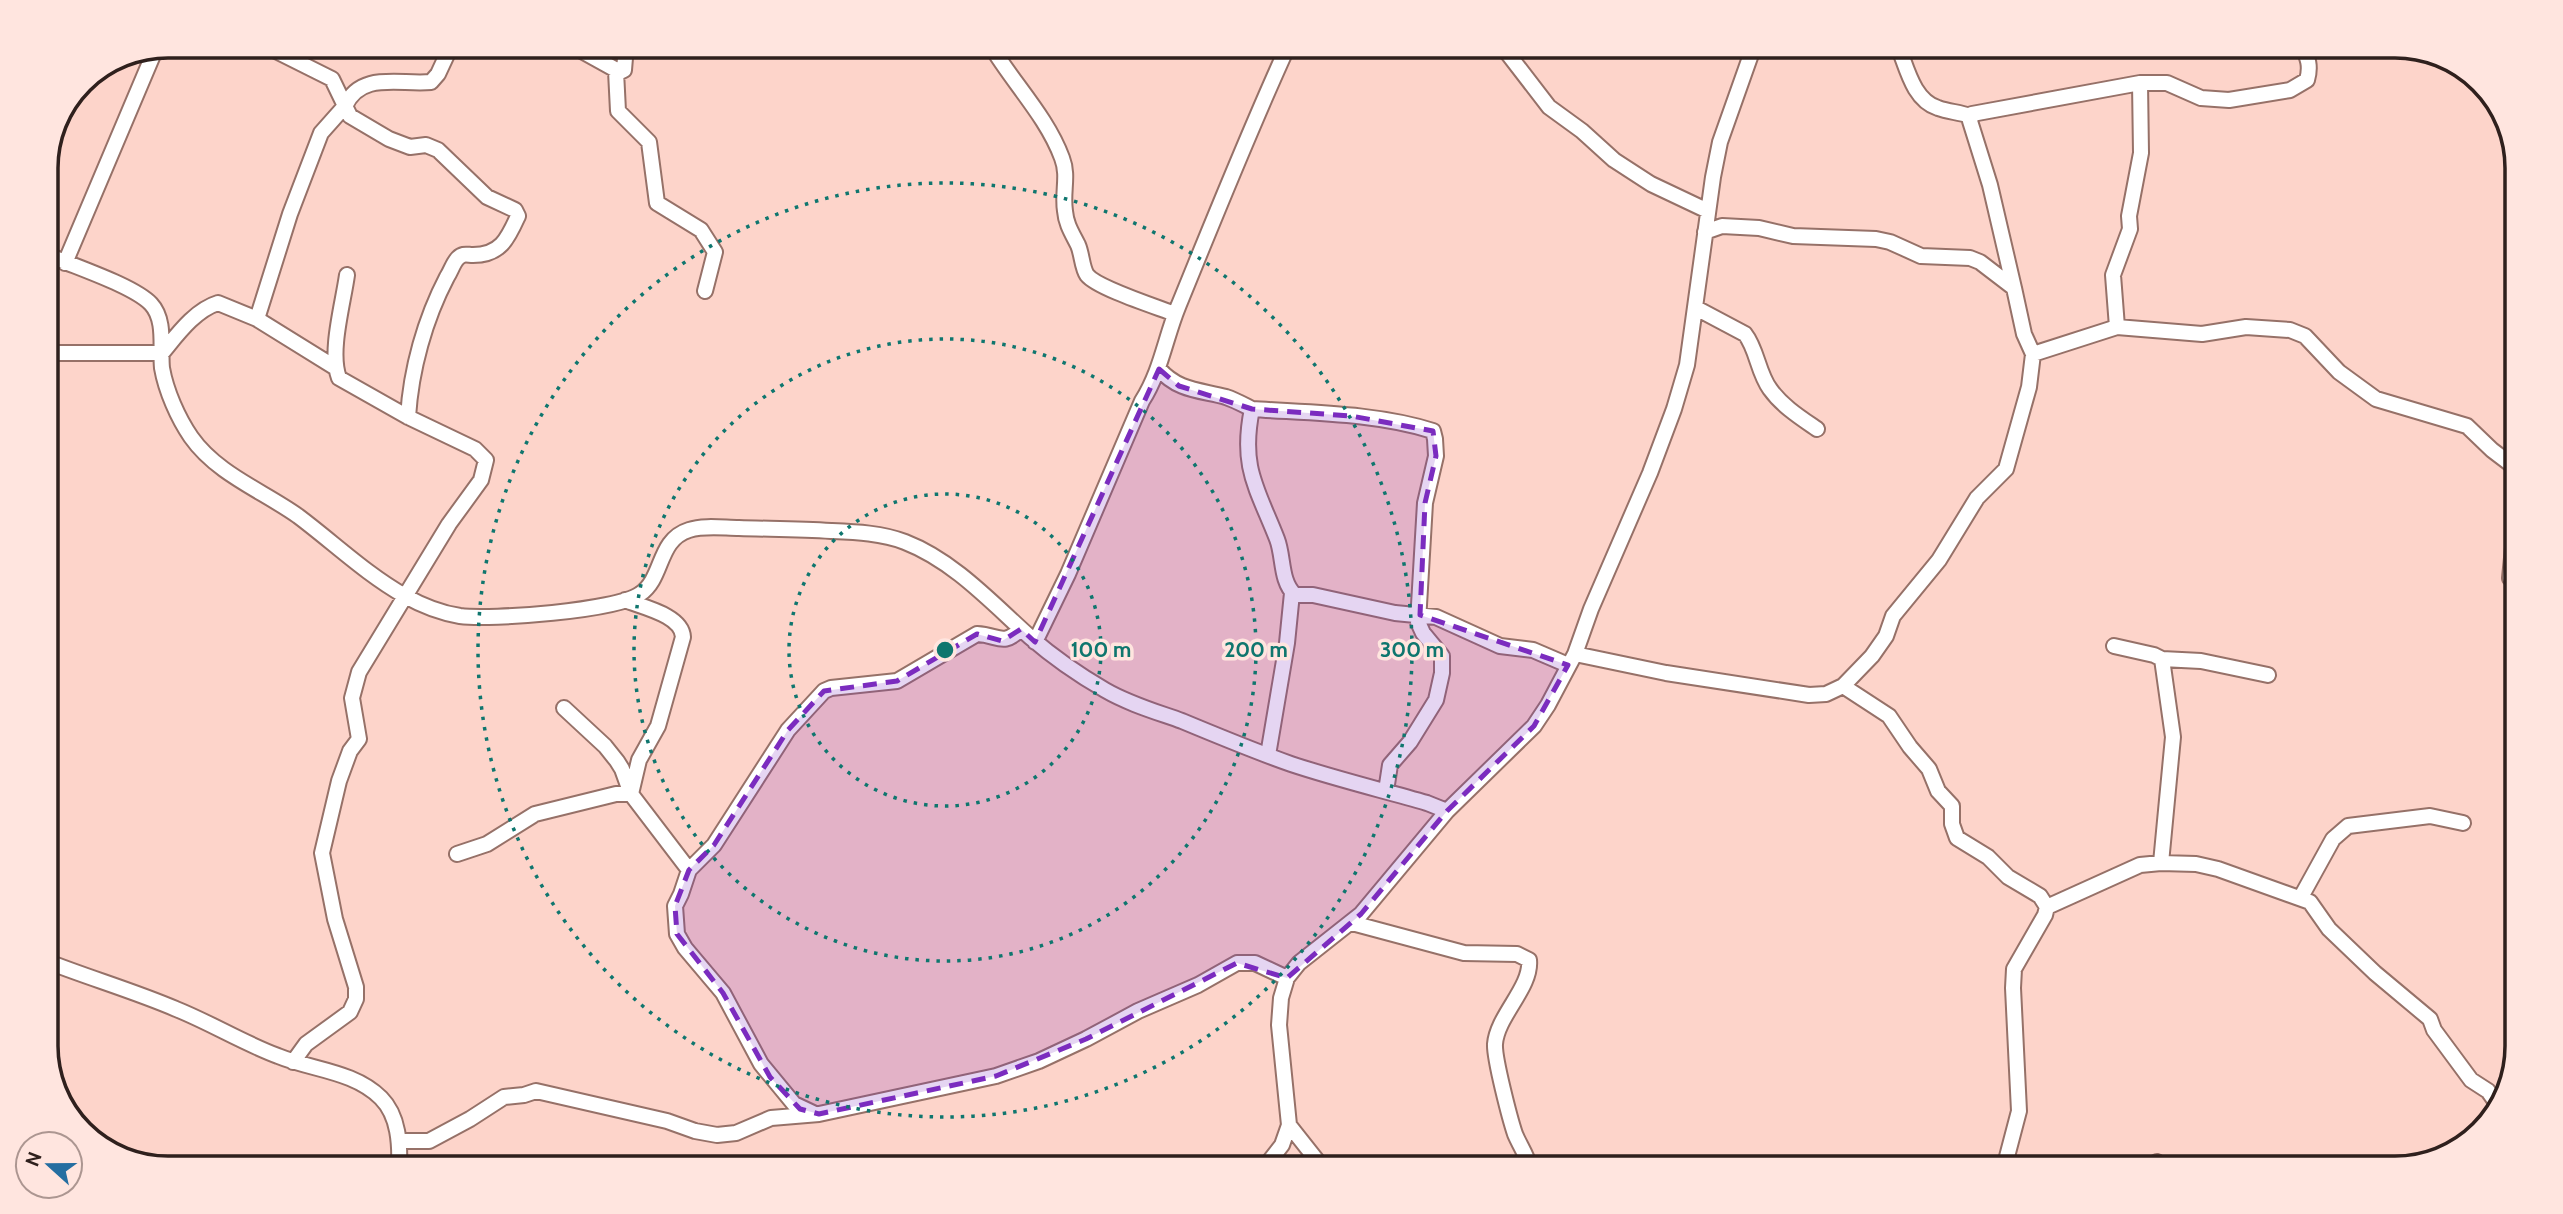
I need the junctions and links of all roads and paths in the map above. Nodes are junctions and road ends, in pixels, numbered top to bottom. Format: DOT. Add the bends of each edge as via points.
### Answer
graph roads {
  1 [pos="289,58"];
  2 [pos="445,58"];
  3 [pos="594,58"];
  4 [pos="623,58"];
  5 [pos="999,58"];
  6 [pos="1283,58"];
  7 [pos="1512,58"];
  8 [pos="1750,58"];
  9 [pos="1903,58"];
  10 [pos="2308,58"];
  11 [pos="151,60"];
  12 [pos="616,71"];
  13 [pos="2140,83"];
  14 [pos="345,106"];
  15 [pos="1970,116"];
  16 [pos="1708,211"];
  17 [pos="1705,232"];
  18 [pos="58,260"];
  19 [pos="65,263"];
  20 [pos="347,275"];
  21 [pos="2014,288"];
  22 [pos="705,291"];
  23 [pos="1696,308"];
  24 [pos="1175,314"];
  25 [pos="257,319"];
  26 [pos="2117,327"];
  27 [pos="58,353"];
  28 [pos="162,353"];
  29 [pos="2033,354"];
  30 [pos="336,368"];
  31 [pos="1159,369"];
  32 [pos="1252,409"];
  33 [pos="408,417"];
  34 [pos="1816,429"];
  35 [pos="2505,460"];
  36 [pos="1292,593"];
  37 [pos="405,596"];
  38 [pos="625,600"];
  39 [pos="1420,615"];
  40 [pos="1021,629"];
  41 [pos="1035,642"];
  42 [pos="2114,646"];
  43 [pos="2162,659"];
  44 [pos="1572,660"];
  45 [pos="2268,675"];
  46 [pos="1843,686"];
  47 [pos="564,708"];
  48 [pos="1268,755"];
  49 [pos="1387,791"];
  50 [pos="631,794"];
  51 [pos="1447,811"];
  52 [pos="2463,823"];
  53 [pos="457,855"];
  54 [pos="2161,863"];
  55 [pos="689,870"];
  56 [pos="2301,897"];
  57 [pos="2048,907"];
  58 [pos="1352,923"];
  59 [pos="58,965"];
  60 [pos="1287,978"];
  61 [pos="293,1062"];
  62 [pos="2492,1097"];
  63 [pos="819,1114"];
  64 [pos="1289,1125"];
  65 [pos="401,1140"];
  66 [pos="400,1156"];
  67 [pos="1273,1156"];
  68 [pos="1314,1156"];
  69 [pos="1527,1156"];
  70 [pos="2007,1156"];
  1 -- 14 [label="street" via="332,79"];
  2 -- 14 [label="street" via="431,82 364,84"];
  3 -- 12 [label="street"];
  4 -- 12 [label="street" via="624,70"];
  5 -- 24 [label="street" via="1062,156 1064,209 1085,274"];
  6 -- 24 [label="street"];
  7 -- 16 [label="street" via="1549,107 1614,160"];
  8 -- 16 [label="street" via="1720,142"];
  9 -- 15 [label="street" via="1922,99 1941,110"];
  10 -- 13 [label="street" via="2307,80 2290,90 2229,100 2212,100 2167,83"];
  11 -- 19 [label="street"];
  12 -- 22 [label="street" via="618,111 649,142 657,203 701,230 715,252"];
  13 -- 15 [label="street"];
  13 -- 26 [label="street" via="2141,153 2130,229 2113,275"];
  14 -- 25 [label="street" via="321,133"];
  14 -- 33 [label="street" via="350,116 389,139 438,150 486,197 515,210 518,216 503,245 488,254 460,256 450,272 416,365"];
  15 -- 21 [label="street"];
  16 -- 17 [label="street"];
  17 -- 21 [label="street" via="1722,226 1759,228 1793,236 1890,242 1921,256 1970,258"];
  17 -- 23 [label="street"];
  18 -- 19 [label="street"];
  19 -- 28 [label="street" via="149,302 160,325"];
  20 -- 30 [label="street"];
  21 -- 29 [label="street"];
  23 -- 34 [label="street" via="1745,334 1769,389"];
  23 -- 44 [label="street" via="1688,365 1674,409"];
  24 -- 31 [label="street"];
  25 -- 28 [label="street" via="218,303 189,323"];
  25 -- 30 [label="street"];
  26 -- 29 [label="street"];
  26 -- 35 [label="street" via="2202,334 2246,327 2290,330 2305,336 2339,372 2376,399 2467,426"];
  27 -- 28 [label="street"];
  28 -- 37 [label="street" via="171,398 193,441 242,482 297,515"];
  29 -- 46 [label="street" via="2029,387 2006,469 1977,498 1939,560 1893,616 1879,647"];
  30 -- 33 [label="street" via="349,385"];
  31 -- 32 [label="street" via="1179,386 1229,398"];
  31 -- 41 [label="street"];
  32 -- 36 [label="street" via="1250,474 1278,539"];
  32 -- 39 [label="street" via="1351,416 1433,431 1436,456 1424,515"];
  33 -- 37 [label="street" via="475,449 486,460 481,480"];
  36 -- 39 [label="street"];
  36 -- 48 [label="street"];
  37 -- 38 [label="street" via="457,615 495,618"];
  37 -- 61 [label="street" via="354,686 353,716 359,739 339,781 322,853 335,919 356,987 354,1006 306,1044"];
  38 -- 40 [label="street" via="649,587 668,545 690,529 830,531 902,541 929,554"];
  38 -- 50 [label="street" via="667,617 680,626 683,637 658,726 639,760"];
  39 -- 44 [label="street" via="1447,621 1500,646"];
  39 -- 49 [label="street" via="1423,633 1442,656 1442,673 1436,700 1390,765"];
  40 -- 41 [label="street"];
  40 -- 55 [label="street" via="1005,640 977,634 897,681 824,691 788,730 715,845"];
  41 -- 48 [label="street" via="1110,693"];
  42 -- 43 [label="street"];
  43 -- 45 [label="street" via="2202,661"];
  43 -- 54 [label="street" via="2174,737"];
  44 -- 46 [label="street" via="1809,695"];
  44 -- 51 [label="street" via="1534,726"];
  46 -- 57 [label="street" via="1885,712 1929,769 1938,791 1952,806 1957,838 1988,857"];
  47 -- 50 [label="street" via="617,761"];
  48 -- 49 [label="street"];
  49 -- 51 [label="street"];
  50 -- 53 [label="street" via="536,814 487,844"];
  50 -- 55 [label="street"];
  51 -- 58 [label="street"];
  52 -- 56 [label="street" via="2430,816 2348,826 2333,839"];
  54 -- 56 [label="street" via="2218,869"];
  54 -- 57 [label="street" via="2140,865"];
  55 -- 63 [label="street" via="675,906 677,934 723,993 770,1077 800,1109"];
  56 -- 62 [label="street" via="2314,904 2329,929 2375,973 2430,1019 2471,1080"];
  57 -- 70 [label="street" via="2014,970 2019,1111"];
  58 -- 60 [label="street" via="1299,962"];
  58 -- 69 [label="street" via="1464,953 1517,954 1529,960 1528,973 1495,1044 1516,1135"];
  59 -- 61 [label="street" via="177,1009"];
  60 -- 63 [label="street" via="1255,963 1237,962 1039,1061 963,1084"];
  60 -- 64 [label="street" via="1279,1025"];
  61 -- 65 [label="street" via="363,1084 382,1099"];
  63 -- 65 [label="street" via="783,1115 736,1133 716,1135 536,1091 504,1097 429,1141"];
  64 -- 67 [label="street"];
  64 -- 68 [label="street"];
  65 -- 66 [label="street"];
}
